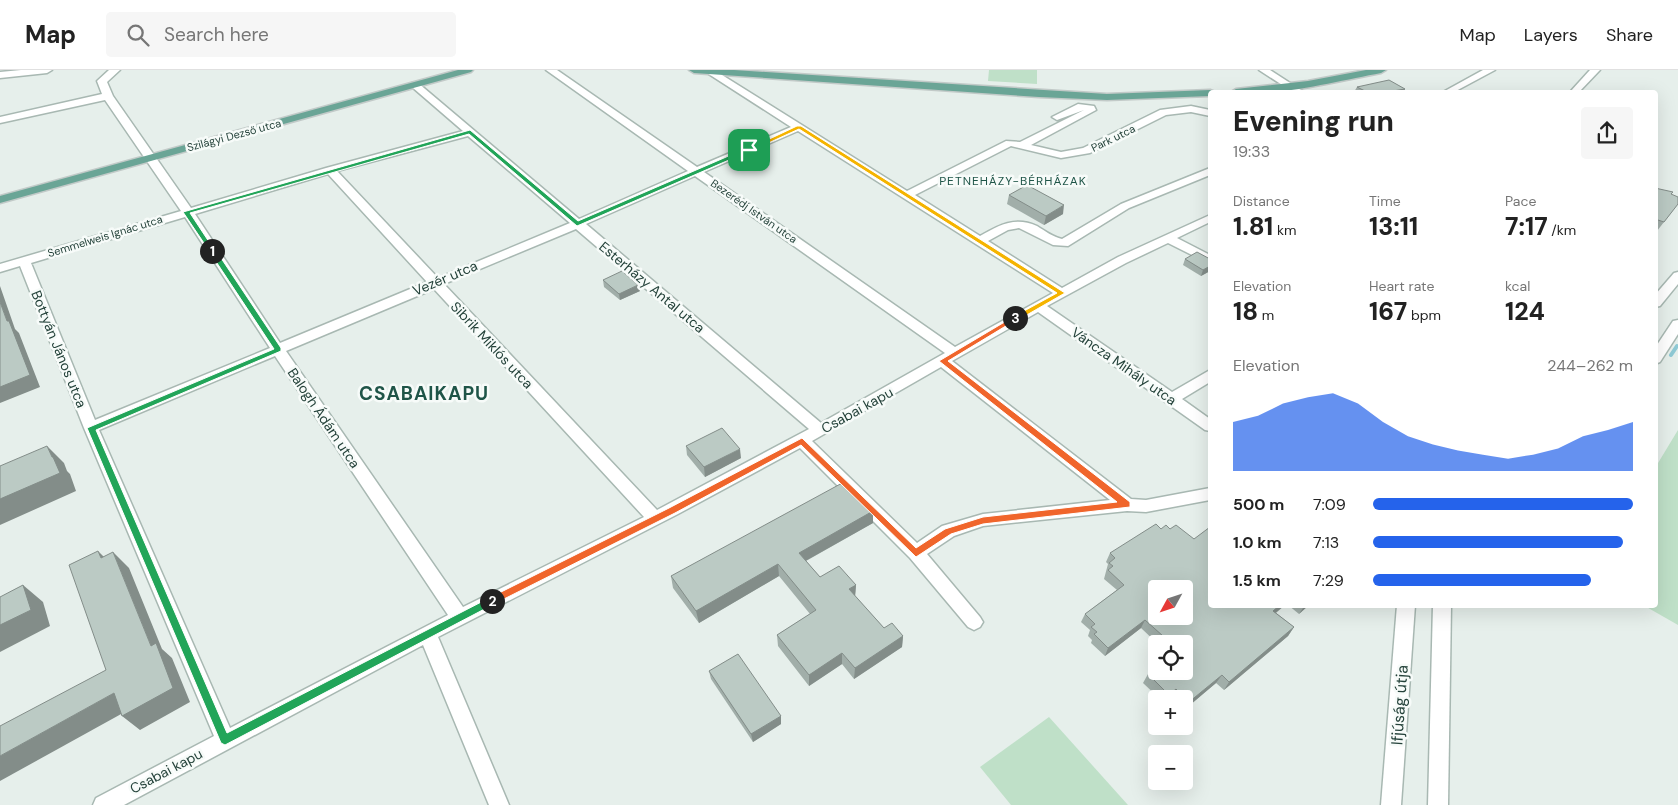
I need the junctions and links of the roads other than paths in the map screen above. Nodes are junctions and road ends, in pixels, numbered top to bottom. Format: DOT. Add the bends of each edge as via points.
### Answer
graph roads {
  1 [pos="47,70"];
  2 [pos="115,70"];
  3 [pos="468,70"];
  4 [pos="551,70"];
  5 [pos="694,70"];
  6 [pos="1264,70"];
  7 [pos="1381,70"];
  8 [pos="1490,70"];
  9 [pos="1595,70"];
  10 [pos="709,71"];
  11 [pos="0,75"];
  12 [pos="415,85"];
  13 [pos="1290,86"];
  14 [pos="1276,90"];
  15 [pos="1296,90"];
  16 [pos="1452,90"];
  17 [pos="1576,90"];
  18 [pos="1208,93"];
  19 [pos="108,96"];
  20 [pos="1208,113"];
  21 [pos="1057,118"];
  22 [pos="0,120"];
  23 [pos="799,127"];
  24 [pos="470,132"];
  25 [pos="1023,145"];
  26 [pos="151,158"];
  27 [pos="330,170"];
  28 [pos="698,172"];
  29 [pos="1208,172"];
  30 [pos="907,195"];
  31 [pos="0,200"];
  32 [pos="186,212"];
  33 [pos="1208,219"];
  34 [pos="577,224"];
  35 [pos="1168,238"];
  36 [pos="980,241"];
  37 [pos="1208,259"];
  38 [pos="24,261"];
  39 [pos="0,268"];
  40 [pos="1678,276"];
  41 [pos="434,283"];
  42 [pos="1062,293"];
  43 [pos="1658,299"];
  44 [pos="1038,306"];
  45 [pos="1678,324"];
  46 [pos="1658,348"];
  47 [pos="278,350"];
  48 [pos="949,357"];
  49 [pos="1208,377"];
  50 [pos="1172,400"];
  51 [pos="1208,425"];
  52 [pos="91,428"];
  53 [pos="820,430"];
  54 [pos="802,440"];
  55 [pos="1208,494"];
  56 [pos="1127,505"];
  57 [pos="655,518"];
  58 [pos="916,553"];
  59 [pos="1406,608"];
  60 [pos="1442,608"];
  61 [pos="460,617"];
  62 [pos="974,622"];
  63 [pos="426,634"];
  64 [pos="225,740"];
  65 [pos="102,805"];
  66 [pos="499,805"];
  67 [pos="1391,805"];
  68 [pos="1438,805"];
  1 -- 11 [label="street"];
  2 -- 19 [label="street" via="102,81"];
  3 -- 12 [label="main road, Szilágyi Dezső utca"];
  4 -- 28 [label="street, Bezerédj István utca"];
  5 -- 10 [label="main road"];
  6 -- 13 [label="street"];
  7 -- 13 [label="main road"];
  8 -- 16 [label="street"];
  9 -- 17 [label="street"];
  10 -- 18 [label="main road" via="1039,94"];
  10 -- 23 [label="street"];
  12 -- 24 [label="street, Esterházy Antal utca"];
  12 -- 26 [label="main road, Szilágyi Dezső utca"];
  13 -- 14 [label="main road"];
  13 -- 15 [label="street"];
  19 -- 22 [label="street"];
  19 -- 26 [label="street, Balogh Ádám utca"];
  20 -- 25 [label="street, Park utca" via="1191,109 1164,112 1086,151 1061,155"];
  21 -- 25 [label="street" via="1081,106 1091,110"];
  23 -- 28 [label="street, Vezér utca"];
  23 -- 30 [label="street"];
  24 -- 27 [label="street, Semmelweis Ignác utca"];
  24 -- 34 [label="street, Esterházy Antal utca"];
  25 -- 30 [label="street, Park utca" via="1010,143"];
  26 -- 31 [label="main road, Szilágyi Dezső utca"];
  26 -- 32 [label="street, Balogh Ádám utca"];
  27 -- 32 [label="street, Semmelweis Ignác utca"];
  27 -- 41 [label="street, Sibrik Miklós utca"];
  28 -- 34 [label="street, Vezér utca"];
  28 -- 48 [label="street, Bezerédj István utca"];
  29 -- 36 [label="street" via="1125,206 1064,243 1056,243 1022,224 1012,225"];
  30 -- 36 [label="street"];
  32 -- 38 [label="street, Semmelweis Ignác utca"];
  32 -- 47 [label="street, Balogh Ádám utca"];
  33 -- 35 [label="street, Csabai kapu"];
  34 -- 41 [label="street, Vezér utca"];
  34 -- 53 [label="street, Esterházy Antal utca"];
  35 -- 37 [label="street"];
  35 -- 42 [label="street, Csabai kapu"];
  36 -- 42 [label="street"];
  38 -- 39 [label="street, Semmelweis Ignác utca"];
  38 -- 52 [label="street, Bottyán János utca"];
  40 -- 43 [label="street"];
  41 -- 47 [label="street, Vezér utca"];
  41 -- 57 [label="street, Sibrik Miklós utca"];
  42 -- 44 [label="street, Csabai kapu"];
  44 -- 48 [label="street, Csabai kapu"];
  44 -- 50 [label="street, Váncza Mihály utca"];
  45 -- 46 [label="street"];
  47 -- 52 [label="street, Vezér utca"];
  47 -- 61 [label="street, Balogh Ádám utca"];
  48 -- 53 [label="street, Csabai kapu"];
  48 -- 56 [label="street, Bezerédj István utca"];
  49 -- 50 [label="street"];
  50 -- 51 [label="street, Váncza Mihály utca"];
  52 -- 64 [label="street, Bottyán János utca"];
  53 -- 54 [label="street, Csabai kapu"];
  54 -- 57 [label="street, Csabai kapu"];
  54 -- 58 [label="street"];
  55 -- 56 [label="street" via="1146,506"];
  56 -- 58 [label="street" via="983,520 948,532"];
  57 -- 61 [label="street, Csabai kapu"];
  58 -- 62 [label="street"];
  59 -- 67 [label="street, Ifjúság útja"];
  60 -- 68 [label="street"];
  61 -- 63 [label="street, Csabai kapu"];
  63 -- 64 [label="street, Csabai kapu"];
  63 -- 66 [label="street"];
  64 -- 65 [label="street, Csabai kapu"];
}
